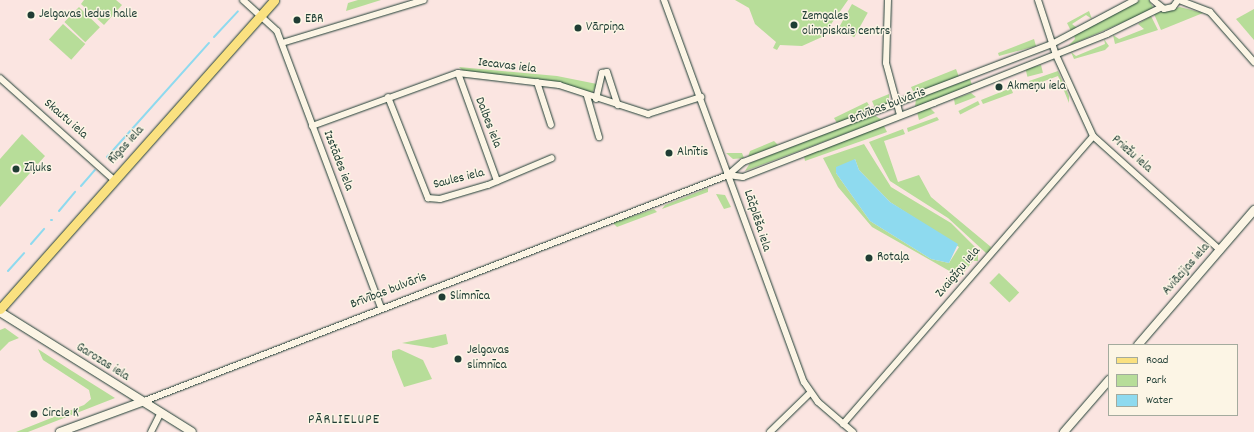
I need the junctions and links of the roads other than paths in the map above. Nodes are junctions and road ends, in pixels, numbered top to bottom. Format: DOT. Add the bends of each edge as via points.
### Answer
graph roads {
  1 [pos="243,0"];
  2 [pos="274,0"];
  3 [pos="424,0"];
  4 [pos="664,0"];
  5 [pos="888,0"];
  6 [pos="1038,0"];
  7 [pos="1135,0"];
  8 [pos="1153,0"];
  9 [pos="1178,0"];
  10 [pos="1160,8"];
  11 [pos="262,14"];
  12 [pos="282,43"];
  13 [pos="1052,44"];
  14 [pos="1056,55"];
  15 [pos="1254,62"];
  16 [pos="458,73"];
  17 [pos="0,78"];
  18 [pos="537,82"];
  19 [pos="587,96"];
  20 [pos="388,97"];
  21 [pos="701,97"];
  22 [pos="596,99"];
  23 [pos="896,104"];
  24 [pos="618,105"];
  25 [pos="900,115"];
  26 [pos="551,125"];
  27 [pos="312,126"];
  28 [pos="1093,136"];
  29 [pos="599,137"];
  30 [pos="552,158"];
  31 [pos="728,175"];
  32 [pos="114,180"];
  33 [pos="497,181"];
  34 [pos="1254,210"];
  35 [pos="1220,250"];
  36 [pos="381,308"];
  37 [pos="0,310"];
  38 [pos="1139,344"];
  39 [pos="1108,381"];
  40 [pos="810,393"];
  41 [pos="142,402"];
  42 [pos="160,414"];
  43 [pos="843,424"];
  44 [pos="60,432"];
  45 [pos="151,432"];
  46 [pos="192,432"];
  47 [pos="770,432"];
  48 [pos="853,432"];
  49 [pos="1064,432"];
  1 -- 11 [label="street, Izstādes iela"];
  2 -- 11 [label="main road, Rīgas iela"];
  3 -- 12 [label="street"];
  4 -- 21 [label="street, Lāčplēša iela"];
  5 -- 23 [label="street" via="886,63"];
  6 -- 13 [label="street"];
  7 -- 13 [label="street, Brīvības bulvāris"];
  8 -- 10 [label="street"];
  9 -- 10 [label="street, Brīvības bulvāris" via="1168,9"];
  9 -- 15 [label="street" via="1210,12"];
  10 -- 14 [label="street, Brīvības bulvāris"];
  11 -- 12 [label="street, Izstādes iela"];
  11 -- 32 [label="main road, Rīgas iela"];
  12 -- 27 [label="street, Izstādes iela"];
  13 -- 14 [label="street"];
  13 -- 23 [label="street, Brīvības bulvāris"];
  14 -- 25 [label="street, Brīvības bulvāris"];
  14 -- 28 [label="street, Priežu iela"];
  16 -- 18 [label="street, Iecavas iela"];
  16 -- 20 [label="street, Iecavas iela"];
  16 -- 33 [label="street, Dalbes iela"];
  17 -- 32 [label="street, Skautu iela"];
  18 -- 19 [label="street, Iecavas iela" via="559,84"];
  18 -- 26 [label="street"];
  19 -- 22 [label="street, Iecavas iela"];
  19 -- 29 [label="street"];
  20 -- 27 [label="street, Iecavas iela"];
  20 -- 33 [label="street, Saules iela" via="428,198 440,198"];
  21 -- 24 [label="street, Iecavas iela" via="656,114"];
  21 -- 31 [label="street, Lāčplēša iela"];
  22 -- 24 [label="street, Iecavas iela"];
  22 -- 24 [label="street" via="602,73 607,72"];
  23 -- 25 [label="street"];
  23 -- 31 [label="street, Brīvības bulvāris" via="743,162"];
  25 -- 31 [label="street, Brīvības bulvāris" via="743,176"];
  27 -- 36 [label="street, Izstādes iela"];
  28 -- 35 [label="street, Priežu iela"];
  28 -- 43 [label="street, Zvaigžņu iela"];
  30 -- 33 [label="street, Saules iela"];
  31 -- 36 [label="street, Brīvības bulvāris"];
  31 -- 40 [label="street, Lāčplēša iela" via="756,258"];
  32 -- 37 [label="main road, Rīgas iela"];
  34 -- 35 [label="main road, Aviācijas iela"];
  35 -- 38 [label="main road, Aviācijas iela"];
  36 -- 41 [label="street, Brīvības bulvāris"];
  37 -- 41 [label="main road, Garozas iela"];
  39 -- 49 [label="main road"];
  40 -- 43 [label="street, Lāčplēša iela"];
  40 -- 47 [label="street"];
  41 -- 42 [label="main road, Garozas iela"];
  41 -- 44 [label="main road, Brīvības bulvāris"];
  42 -- 45 [label="street"];
  42 -- 46 [label="main road, Garozas iela"];
  43 -- 48 [label="street, Lāčplēša iela"];
}
